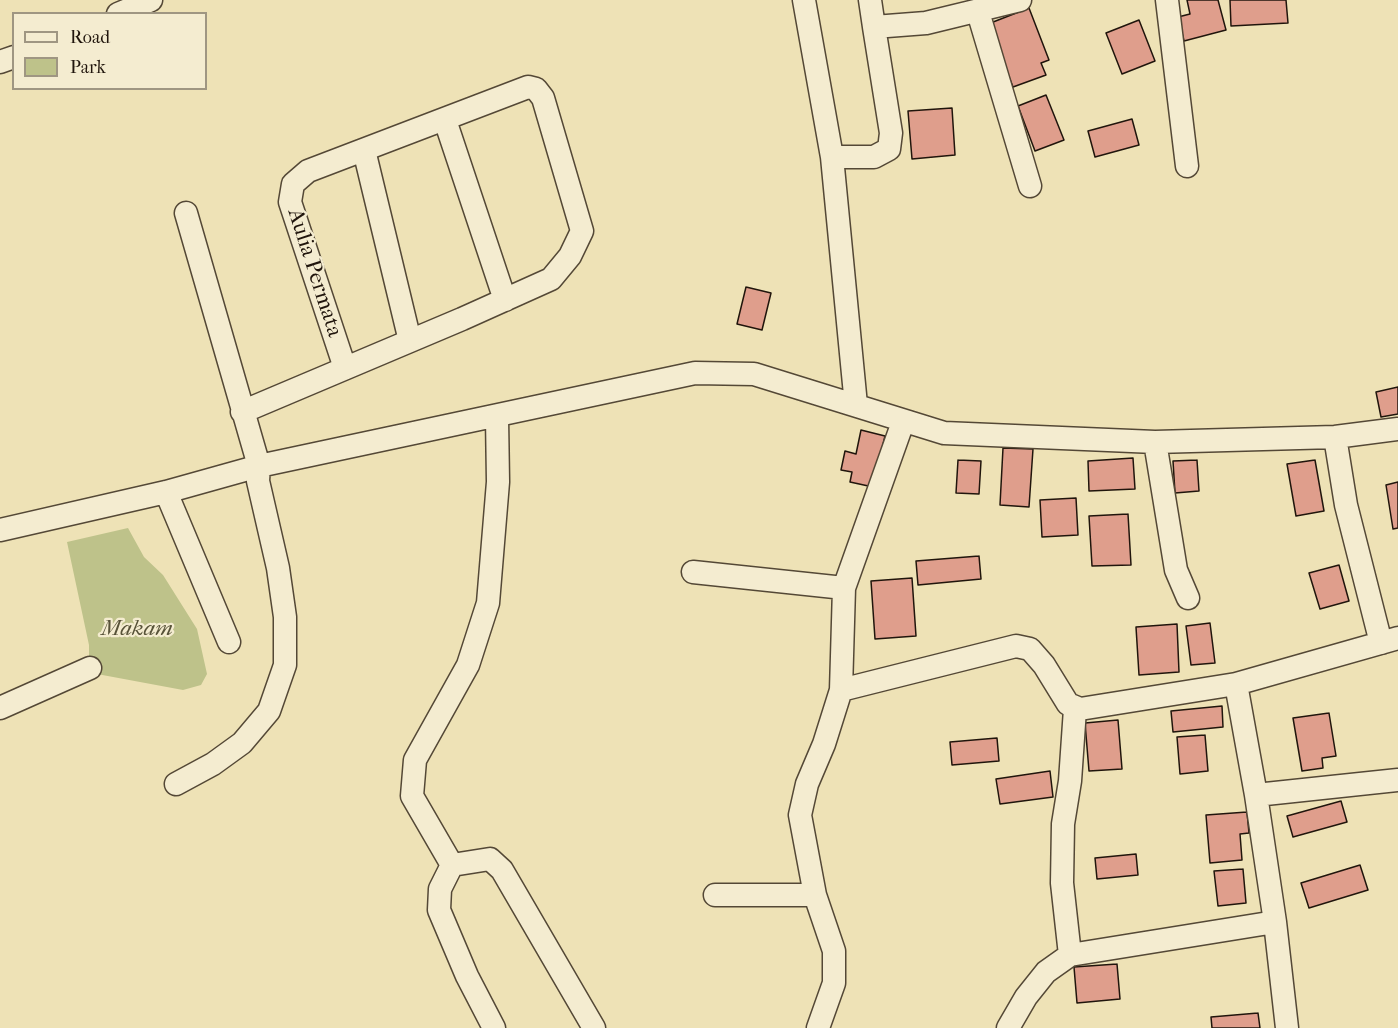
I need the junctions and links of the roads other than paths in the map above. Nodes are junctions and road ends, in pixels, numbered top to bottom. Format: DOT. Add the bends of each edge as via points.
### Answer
graph roads {
  1 [pos="151,0"];
  2 [pos="804,0"];
  3 [pos="870,0"];
  4 [pos="1020,0"];
  5 [pos="1167,0"];
  6 [pos="123,12"];
  7 [pos="978,12"];
  8 [pos="874,27"];
  9 [pos="445,120"];
  10 [pos="364,150"];
  11 [pos="832,158"];
  12 [pos="1187,166"];
  13 [pos="1030,186"];
  14 [pos="186,213"];
  15 [pos="505,300"];
  16 [pos="410,341"];
  17 [pos="345,368"];
  18 [pos="856,405"];
  19 [pos="242,412"];
  20 [pos="497,417"];
  21 [pos="903,422"];
  22 [pos="1398,429"];
  23 [pos="1335,437"];
  24 [pos="1155,442"];
  25 [pos="259,465"];
  26 [pos="166,492"];
  27 [pos="0,530"];
  28 [pos="693,572"];
  29 [pos="844,588"];
  30 [pos="1188,598"];
  31 [pos="1390,641"];
  32 [pos="230,642"];
  33 [pos="90,668"];
  34 [pos="1236,684"];
  35 [pos="841,690"];
  36 [pos="0,708"];
  37 [pos="1075,709"];
  38 [pos="1398,780"];
  39 [pos="176,784"];
  40 [pos="1256,795"];
  41 [pos="452,865"];
  42 [pos="715,895"];
  43 [pos="815,895"];
  44 [pos="1275,922"];
  45 [pos="1070,955"];
  46 [pos="494,1028"];
  47 [pos="594,1028"];
  48 [pos="818,1028"];
  49 [pos="1008,1028"];
  50 [pos="1287,1028"];
  1 -- 6 [label="street"];
  2 -- 11 [label="street"];
  3 -- 8 [label="street"];
  4 -- 7 [label="street"];
  5 -- 12 [label="street"];
  7 -- 8 [label="street" via="926,23"];
  7 -- 13 [label="street"];
  8 -- 11 [label="street" via="891,133 889,148 874,157"];
  9 -- 10 [label="street, Aulia Permata"];
  9 -- 15 [label="street"];
  9 -- 15 [label="street, Aulia Permata" via="528,87 536,88 543,98 582,231 570,256 551,279"];
  10 -- 16 [label="street"];
  10 -- 17 [label="street, Aulia Permata" via="308,171 293,184 290,201"];
  11 -- 18 [label="street"];
  14 -- 19 [label="street"];
  15 -- 16 [label="street, Aulia Permata"];
  16 -- 17 [label="street, Aulia Permata"];
  17 -- 19 [label="street, Aulia Permata"];
  18 -- 20 [label="street" via="754,374 695,373"];
  18 -- 21 [label="street"];
  19 -- 25 [label="street"];
  20 -- 25 [label="street"];
  20 -- 41 [label="street" via="498,482 488,603 468,664 415,760 412,796"];
  21 -- 24 [label="street" via="944,433"];
  21 -- 29 [label="street"];
  22 -- 23 [label="street"];
  23 -- 24 [label="street"];
  23 -- 31 [label="street" via="1346,506"];
  24 -- 30 [label="street" via="1176,570"];
  25 -- 26 [label="street"];
  25 -- 39 [label="street" via="258,480 285,617 285,665 269,711 242,743"];
  26 -- 27 [label="street"];
  26 -- 32 [label="street"];
  28 -- 29 [label="street"];
  29 -- 35 [label="street"];
  31 -- 34 [label="street"];
  33 -- 36 [label="street"];
  34 -- 37 [label="street"];
  34 -- 40 [label="street"];
  35 -- 37 [label="street" via="1016,646 1030,649"];
  35 -- 43 [label="street" via="825,744 807,784 800,815"];
  37 -- 45 [label="street" via="1063,824 1062,883"];
  38 -- 40 [label="street"];
  40 -- 44 [label="street"];
  41 -- 46 [label="street" via="440,889 439,910"];
  41 -- 47 [label="street" via="490,859 502,870"];
  42 -- 43 [label="street"];
  43 -- 48 [label="street" via="834,951 834,983"];
  44 -- 45 [label="street"];
  44 -- 50 [label="street"];
  45 -- 49 [label="street" via="1046,972"];
}
